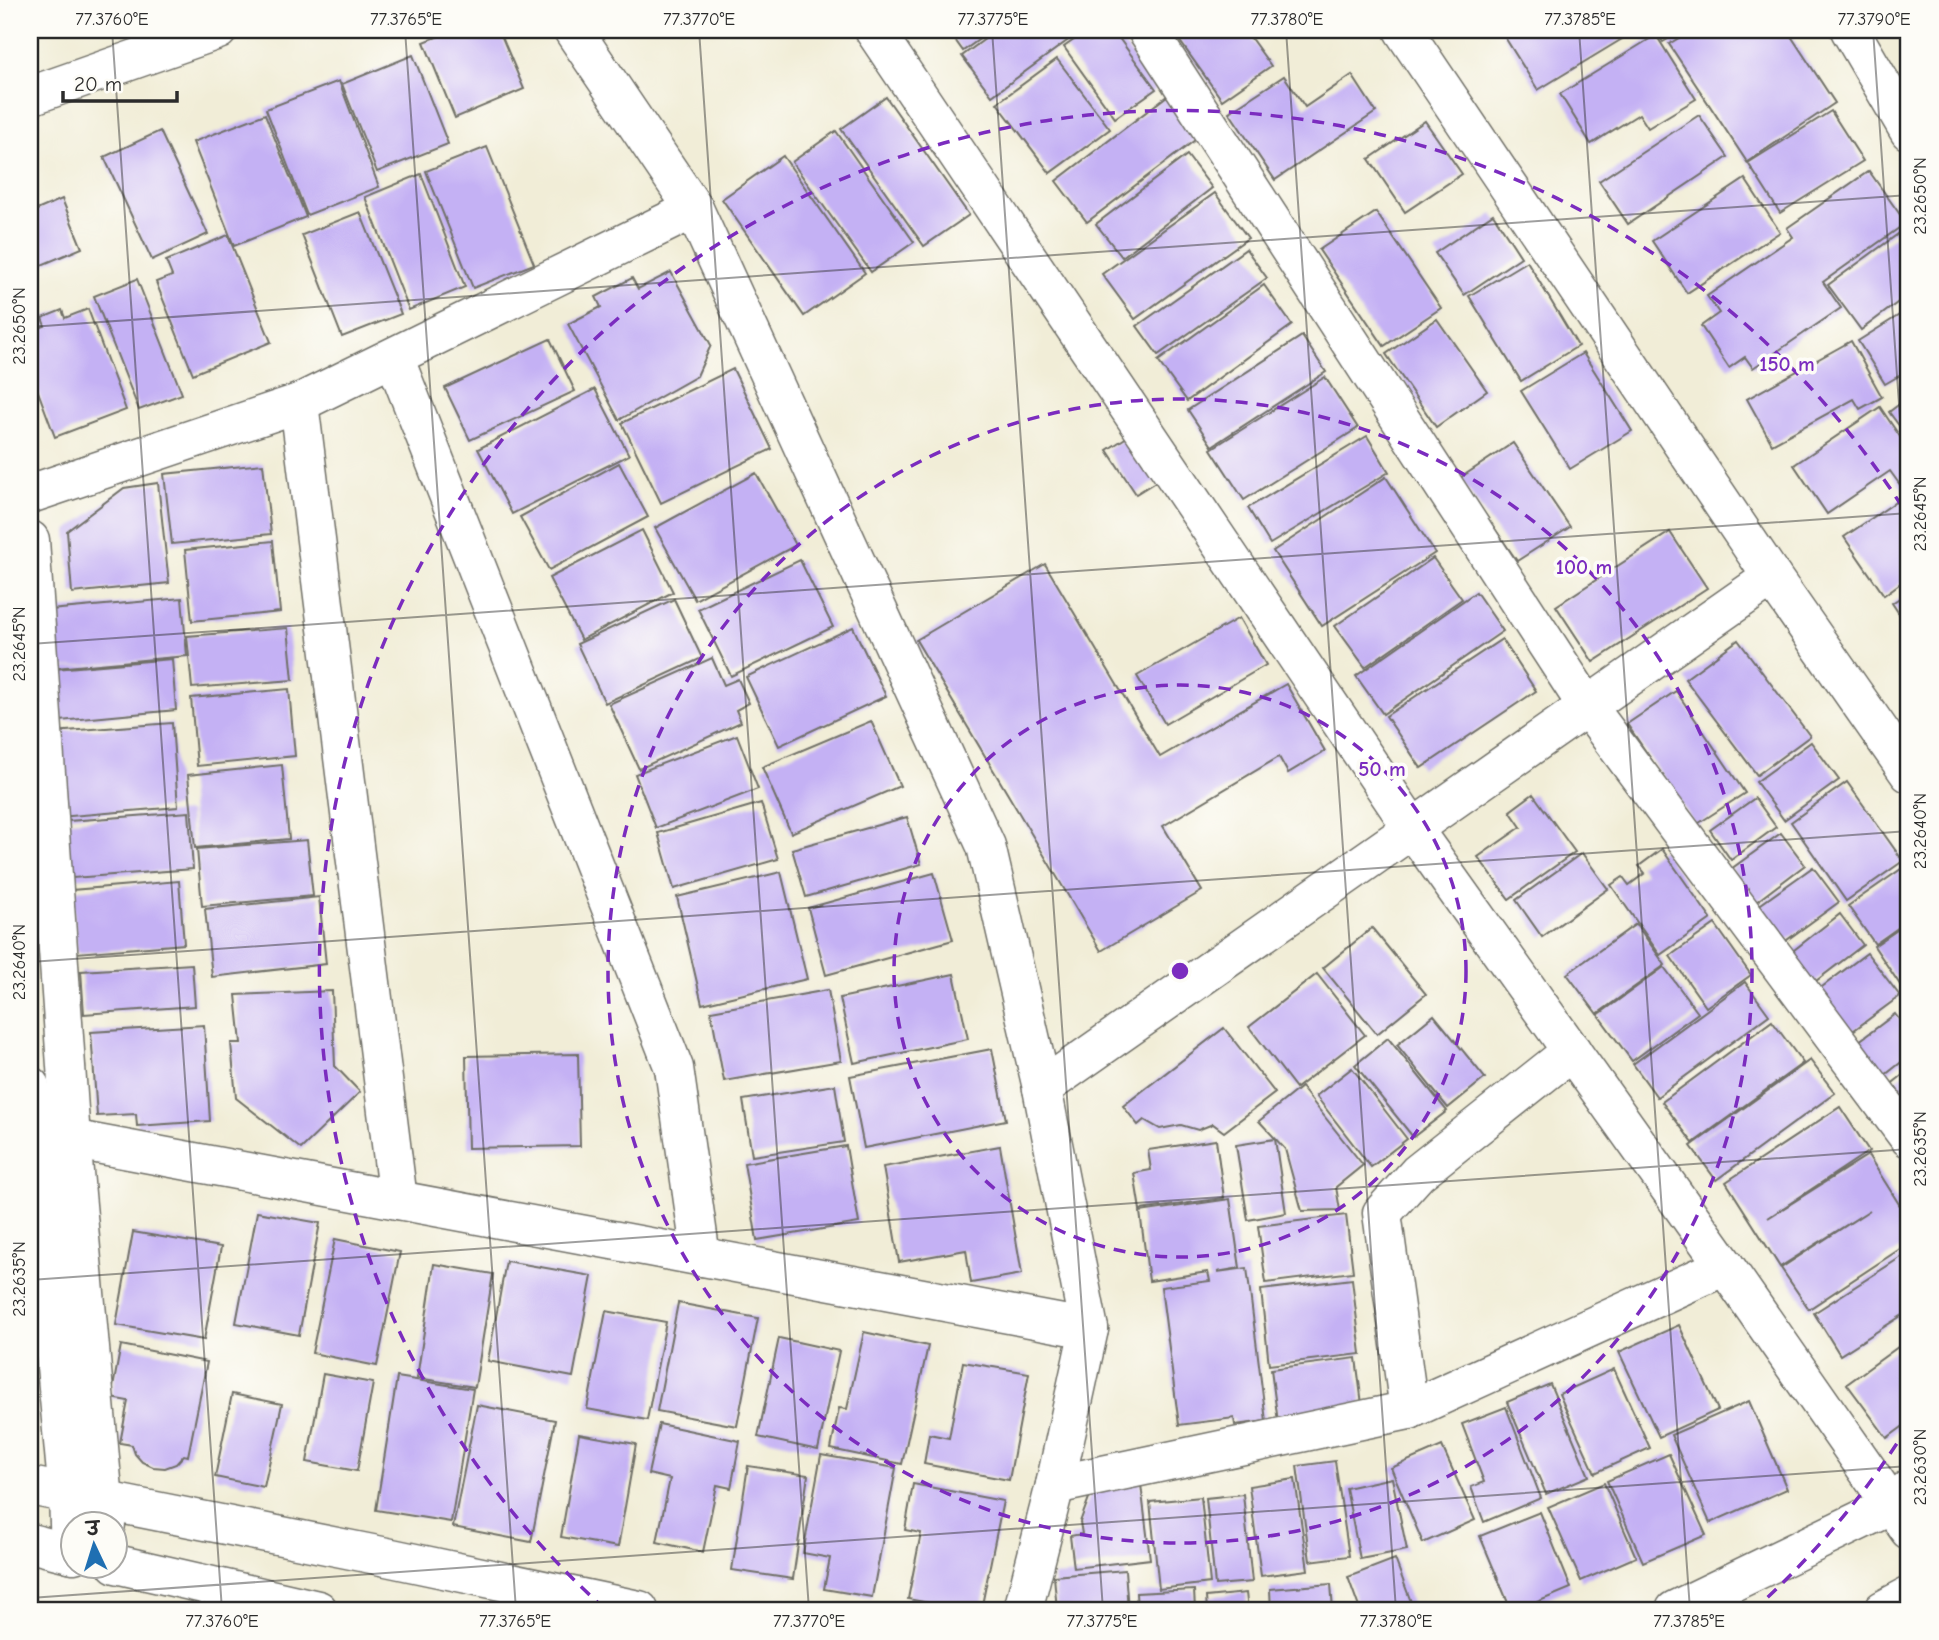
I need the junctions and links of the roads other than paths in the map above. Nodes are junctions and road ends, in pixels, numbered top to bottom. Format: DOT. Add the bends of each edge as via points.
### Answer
graph roads {
  1 [pos="218,30"];
  2 [pos="573,30"];
  3 [pos="874,30"];
  4 [pos="1147,30"];
  5 [pos="1403,30"];
  6 [pos="1850,30"];
  7 [pos="30,96"];
  8 [pos="1909,131"];
  9 [pos="694,209"];
  10 [pos="394,356"];
  11 [pos="299,403"];
  12 [pos="30,494"];
  13 [pos="30,540"];
  14 [pos="1772,577"];
  15 [pos="1587,706"];
  16 [pos="1909,772"];
  17 [pos="1413,829"];
  18 [pos="1572,1051"];
  19 [pos="30,1086"];
  20 [pos="1042,1088"];
  21 [pos="33,1132"];
  22 [pos="1909,1138"];
  23 [pos="71,1139"];
  24 [pos="398,1200"];
  25 [pos="701,1256"];
  26 [pos="1725,1266"];
  27 [pos="1089,1329"];
  28 [pos="1409,1410"];
  29 [pos="1055,1485"];
  30 [pos="30,1486"];
  31 [pos="68,1495"];
  32 [pos="1903,1508"];
  33 [pos="69,1510"];
  34 [pos="100,1510"];
  35 [pos="106,1510"];
  36 [pos="130,1517"];
  37 [pos="30,1543"];
  38 [pos="60,1550"];
  39 [pos="130,1567"];
  40 [pos="1909,1596"];
  41 [pos="318,1610"];
  42 [pos="639,1610"];
  43 [pos="1023,1610"];
  44 [pos="1675,1610"];
  45 [pos="1883,1610"];
  1 -- 7 [label="street"];
  2 -- 9 [label="street"];
  3 -- 17 [label="street"];
  4 -- 15 [label="street"];
  5 -- 14 [label="street"];
  6 -- 8 [label="street"];
  9 -- 10 [label="street"];
  9 -- 20 [label="street" via="986,846"];
  10 -- 11 [label="street"];
  10 -- 25 [label="street" via="674,1068"];
  11 -- 12 [label="street"];
  11 -- 24 [label="street"];
  13 -- 23 [label="street"];
  14 -- 15 [label="street"];
  14 -- 16 [label="street"];
  15 -- 17 [label="street"];
  15 -- 22 [label="street"];
  17 -- 18 [label="street"];
  17 -- 20 [label="street"];
  18 -- 26 [label="street"];
  18 -- 28 [label="street" via="1418,1173 1382,1213"];
  19 -- 21 [label="street"];
  20 -- 27 [label="street"];
  21 -- 23 [label="street"];
  21 -- 31 [label="street"];
  23 -- 24 [label="street"];
  23 -- 35 [label="street"];
  24 -- 25 [label="street"];
  25 -- 27 [label="street"];
  26 -- 28 [label="street"];
  26 -- 32 [label="street"];
  27 -- 29 [label="street"];
  28 -- 29 [label="street"];
  29 -- 43 [label="street"];
  30 -- 31 [label="street"];
  31 -- 33 [label="street"];
  31 -- 34 [label="street"];
  32 -- 44 [label="street"];
  36 -- 42 [label="street"];
  37 -- 38 [label="street"];
  39 -- 41 [label="street"];
  40 -- 45 [label="street"];
}
